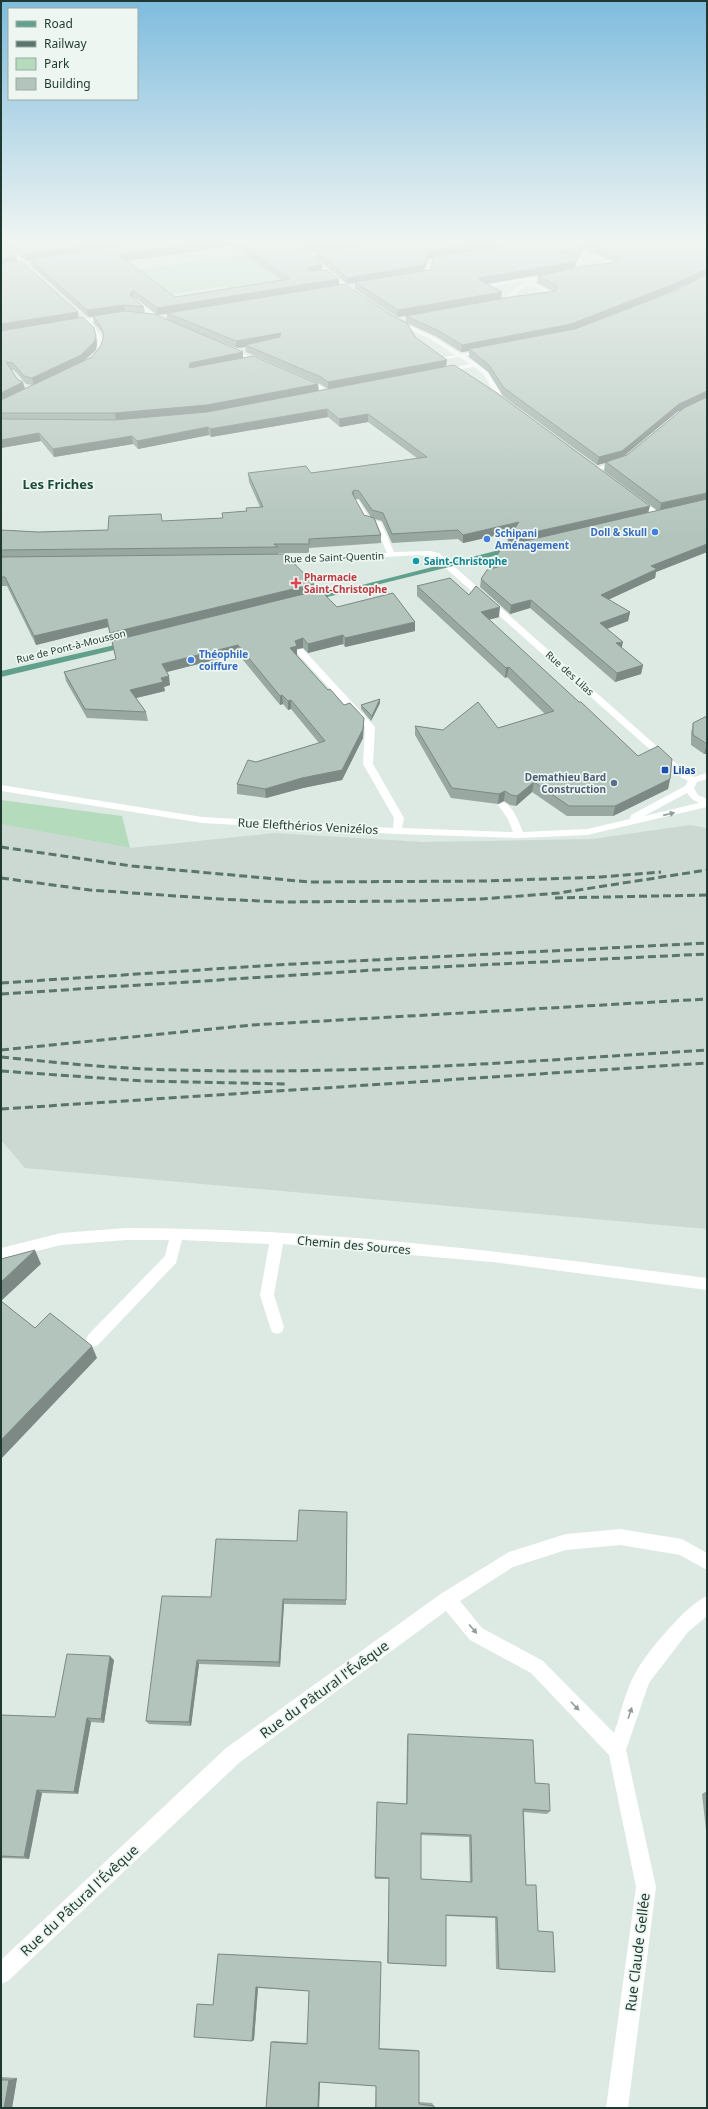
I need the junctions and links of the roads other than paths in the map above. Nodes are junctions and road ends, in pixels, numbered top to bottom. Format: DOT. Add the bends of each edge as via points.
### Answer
graph roads {
  1 [pos="100,338"];
  2 [pos="433,338"];
  3 [pos="222,346"];
  4 [pos="247,348"];
  5 [pos="489,350"];
  6 [pos="235,352"];
  7 [pos="436,355"];
  8 [pos="461,356"];
  9 [pos="254,360"];
  10 [pos="442,360"];
  11 [pos="91,362"];
  12 [pos="240,364"];
  13 [pos="475,365"];
  14 [pos="269,366"];
  15 [pos="456,369"];
  16 [pos="435,373"];
  17 [pos="462,374"];
  18 [pos="298,378"];
  19 [pos="486,391"];
  20 [pos="320,395"];
  21 [pos="499,398"];
  22 [pos="505,402"];
  23 [pos="629,457"];
  24 [pos="596,469"];
  25 [pos="630,495"];
  26 [pos="356,501"];
  27 [pos="662,514"];
  28 [pos="644,518"];
  29 [pos="522,547"];
  30 [pos="392,555"];
  31 [pos="268,559"];
  32 [pos="447,564"];
  33 [pos="303,601"];
  34 [pos="140,641"];
  35 [pos="300,652"];
  36 [pos="1,674"];
  37 [pos="707,776"];
  38 [pos="691,784"];
  39 [pos="1,788"];
  40 [pos="707,803"];
  41 [pos="503,805"];
  42 [pos="617,826"];
  43 [pos="397,831"];
  44 [pos="519,835"];
  45 [pos="177,1234"];
  46 [pos="277,1238"];
  47 [pos="1,1254"];
  48 [pos="707,1284"];
  49 [pos="277,1327"];
  50 [pos="93,1340"];
  51 [pos="707,1562"];
  52 [pos="448,1599"];
  53 [pos="707,1605"];
  54 [pos="617,1750"];
  55 [pos="1,1974"];
  56 [pos="617,2108"];
  1 -- 11 [label="street" via="100,352"];
  2 -- 8 [label="street"];
  3 -- 6 [label="street"];
  4 -- 6 [label="street"];
  5 -- 8 [label="street"];
  6 -- 9 [label="street"];
  7 -- 10 [label="street"];
  8 -- 10 [label="street"];
  8 -- 13 [label="street"];
  9 -- 12 [label="street"];
  9 -- 14 [label="street"];
  10 -- 15 [label="street"];
  13 -- 15 [label="street"];
  13 -- 21 [label="street" via="492,381"];
  15 -- 16 [label="street"];
  15 -- 17 [label="street"];
  18 -- 20 [label="street" via="330,393"];
  19 -- 21 [label="street"];
  21 -- 22 [label="street"];
  23 -- 24 [label="street" via="613,465"];
  25 -- 27 [label="street"];
  26 -- 30 [label="street" via="368,521 378,524"];
  27 -- 28 [label="main road"];
  29 -- 32 [label="main road"];
  30 -- 31 [label="street, Rue de Saint-Quentin"];
  30 -- 32 [label="street, Rue de Saint-Quentin" via="430,553"];
  32 -- 33 [label="main road"];
  32 -- 38 [label="street, Rue des Lilas"];
  34 -- 36 [label="main road, Rue de Pont-à-Mousson"];
  35 -- 43 [label="street" via="370,727 368,764 399,818"];
  37 -- 38 [label="street, Rue Elefthérios Venizélos"];
  38 -- 40 [label="street, Rue des Lilas" via="695,797"];
  38 -- 42 [label="street, Rue Elefthérios Venizélos"];
  39 -- 43 [label="street, Rue Elefthérios Venizélos" via="202,820"];
  42 -- 40 [label="street, Rue Elefthérios Venizélos, one-way"];
  41 -- 44 [label="street" via="513,819"];
  42 -- 44 [label="street, Rue Elefthérios Venizélos" via="587,832"];
  43 -- 44 [label="street, Rue Elefthérios Venizélos"];
  45 -- 46 [label="street, Chemin des Sources"];
  45 -- 47 [label="street, Chemin des Sources" via="126,1234 61,1239"];
  45 -- 50 [label="street" via="171,1259"];
  46 -- 48 [label="street, Chemin des Sources" via="492,1256"];
  46 -- 49 [label="street" via="267,1295"];
  51 -- 52 [label="street, Rue du Pâtural l'Évêque" via="682,1547 620,1537 566,1542 510,1560"];
  52 -- 54 [label="street, one-way" via="476,1634 537,1667"];
  52 -- 55 [label="street, Rue du Pâtural l'Évêque" via="233,1755"];
  54 -- 53 [label="street, one-way" via="642,1678 682,1626"];
  54 -- 56 [label="street, Rue Claude Gellée" via="646,1887"];
}
